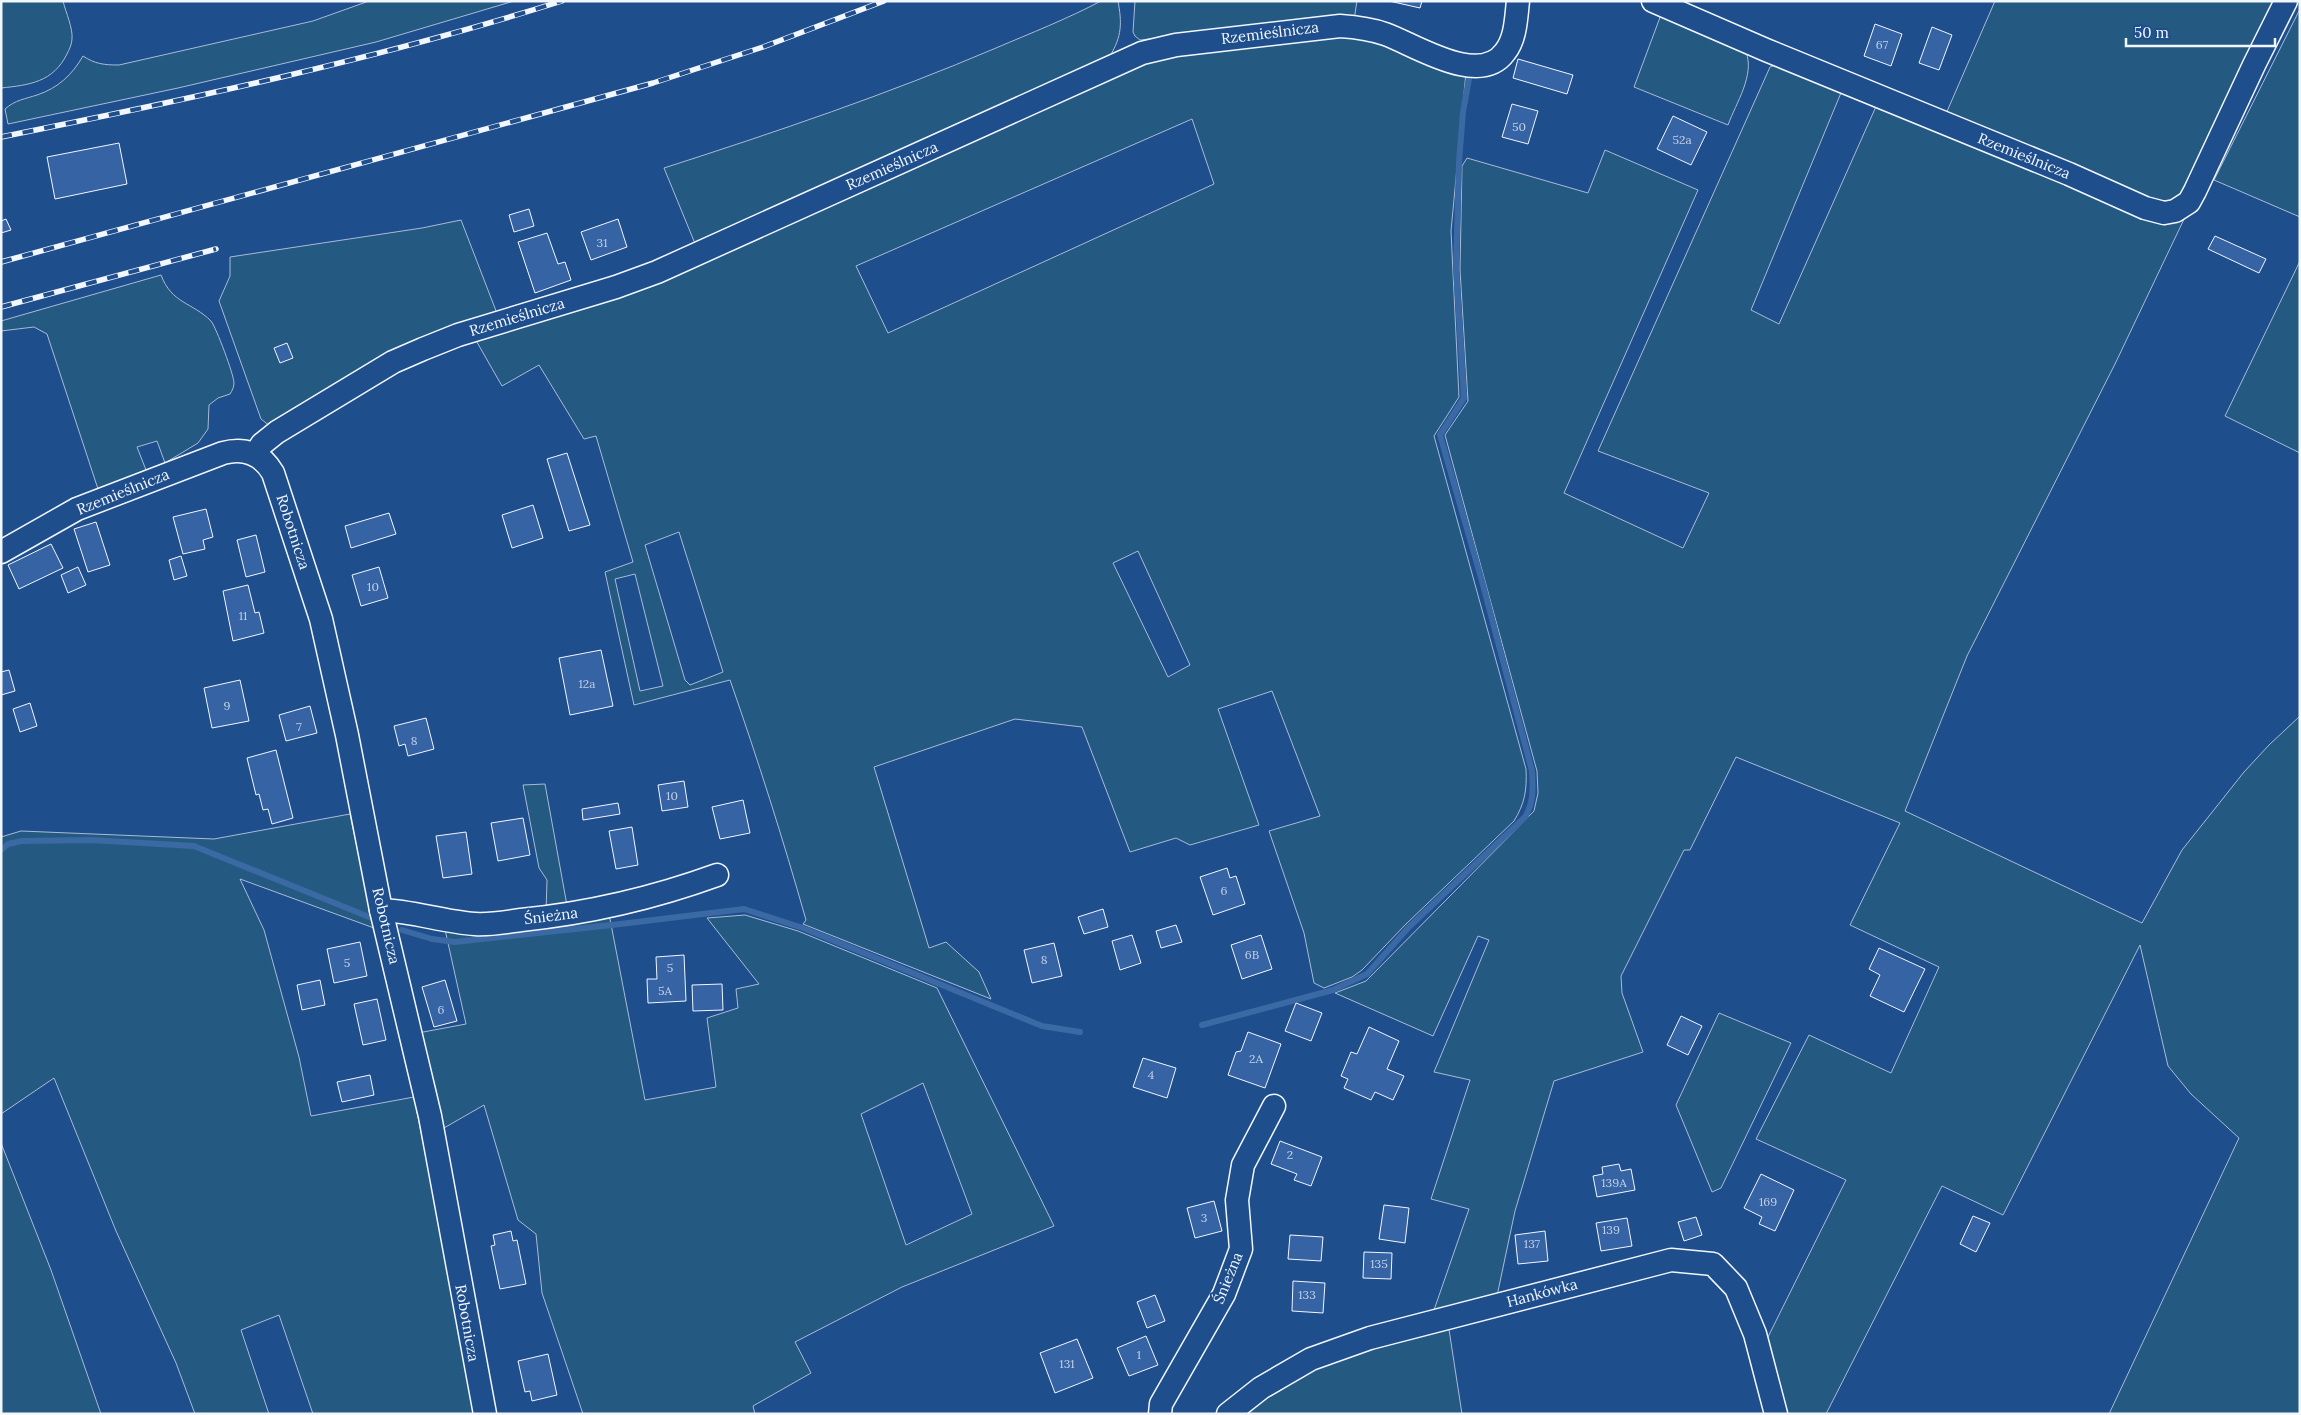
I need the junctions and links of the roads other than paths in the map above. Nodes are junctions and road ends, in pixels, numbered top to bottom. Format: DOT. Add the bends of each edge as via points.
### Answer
graph roads {
  1 [pos="1518,1"];
  2 [pos="1653,1"];
  3 [pos="2286,1"];
  4 [pos="253,454"];
  5 [pos="1,552"];
  6 [pos="717,875"];
  7 [pos="381,910"];
  8 [pos="1274,1106"];
  9 [pos="484,1414"];
  10 [pos="1160,1414"];
  11 [pos="1228,1414"];
  12 [pos="1776,1414"];
  1 -- 4 [label="street, Rzemieślnicza" via="1516,26 1510,45 1504,54 1480,65 1454,63 1386,34 1340,26 1176,45 1142,52 657,272 458,335 393,362 277,432"];
  2 -- 3 [label="street, Rzemieślnicza" via="2145,208 2164,213 2182,208 2195,192"];
  4 -- 5 [label="street, Rzemieślnicza" via="233,450 223,453 86,506"];
  4 -- 7 [label="street, Robotnicza" via="264,460 273,474 321,619"];
  6 -- 7 [label="street, Śnieżna" via="608,908 538,918 476,924"];
  7 -- 9 [label="street, Robotnicza" via="430,1116"];
  8 -- 10 [label="street, Śnieżna" via="1243,1165 1237,1200 1241,1249 1224,1294 1161,1404"];
  11 -- 12 [label="street, Hankówka" via="1261,1388 1311,1359 1370,1338 1671,1260 1713,1264 1736,1288 1755,1334"];
}
